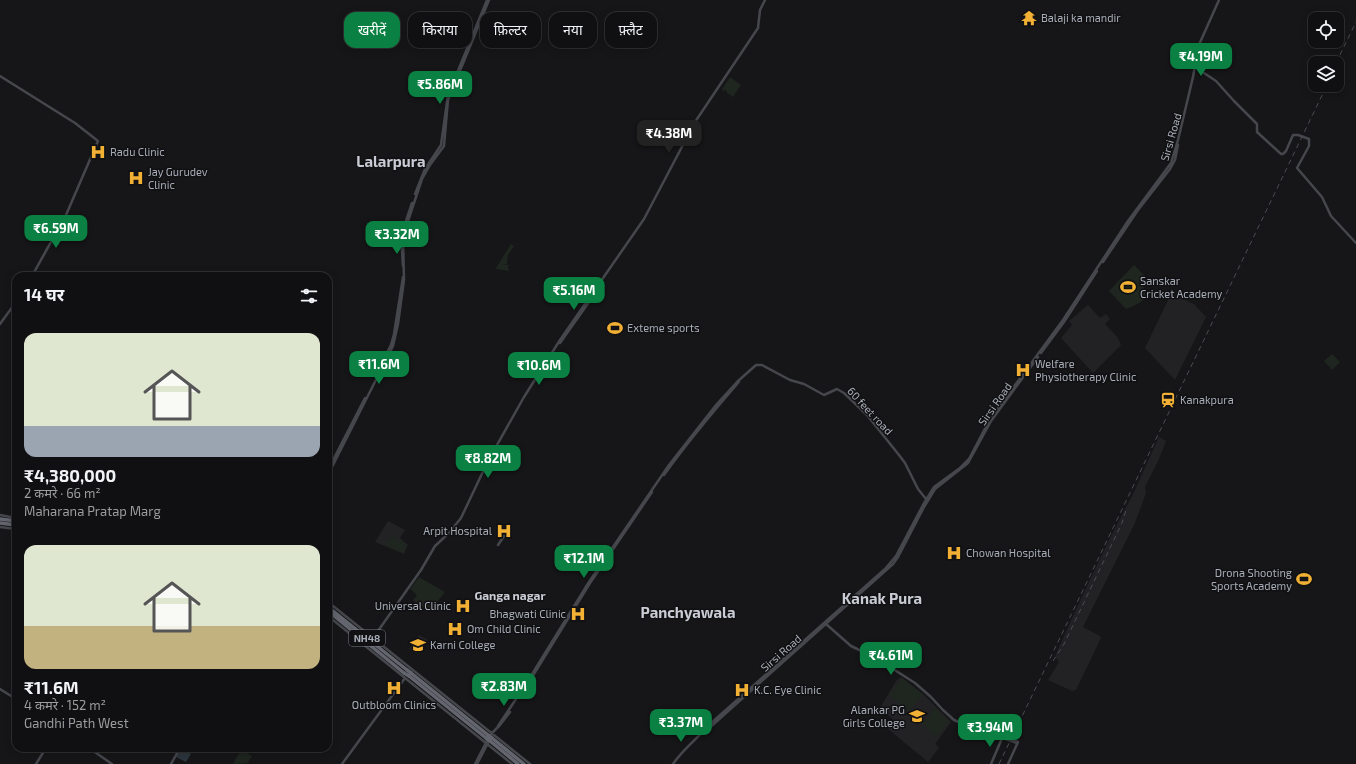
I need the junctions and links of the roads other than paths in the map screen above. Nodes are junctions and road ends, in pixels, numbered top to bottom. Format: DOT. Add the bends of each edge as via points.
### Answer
graph roads {
  1 [pos="488,0"];
  2 [pos="766,0"];
  3 [pos="1220,0"];
  4 [pos="1196,67"];
  5 [pos="0,76"];
  6 [pos="1356,243"];
  7 [pos="34,272"];
  8 [pos="12,308"];
  9 [pos="0,324"];
  10 [pos="392,345"];
  11 [pos="739,380"];
  12 [pos="332,463"];
  13 [pos="332,467"];
  14 [pos="926,499"];
  15 [pos="0,515"];
  16 [pos="12,517"];
  17 [pos="0,519"];
  18 [pos="12,520"];
  19 [pos="0,523"];
  20 [pos="12,524"];
  21 [pos="0,527"];
  22 [pos="12,528"];
  23 [pos="504,536"];
  24 [pos="498,545"];
  25 [pos="332,605"];
  26 [pos="845,605"];
  27 [pos="332,610"];
  28 [pos="332,614"];
  29 [pos="332,619"];
  30 [pos="825,623"];
  31 [pos="373,638"];
  32 [pos="408,673"];
  33 [pos="0,689"];
  34 [pos="12,696"];
  35 [pos="498,726"];
  36 [pos="1003,737"];
  37 [pos="490,738"];
  38 [pos="44,752"];
  39 [pos="95,752"];
  40 [pos="178,752"];
  41 [pos="36,764"];
  42 [pos="112,764"];
  43 [pos="171,764"];
  44 [pos="342,764"];
  45 [pos="476,764"];
  46 [pos="512,764"];
  47 [pos="518,764"];
  48 [pos="524,764"];
  49 [pos="530,764"];
  50 [pos="673,764"];
  51 [pos="991,764"];
  52 [pos="1008,764"];
  1 -- 10 [label="street" via="448,100 444,146 424,174 403,240 404,280 398,324"];
  1 -- 10 [label="street" via="448,94 442,145 420,178 403,231 402,279"];
  2 -- 31 [label="street" via="760,10 758,28 694,122 644,220 537,376 509,422 460,518 435,546"];
  3 -- 4 [label="street, Sirsi Road" via="1201,41"];
  4 -- 6 [label="street" via="1216,81 1257,124 1257,132 1281,154 1286,151 1293,135 1309,139 1309,146 1297,168 1322,197 1331,216"];
  4 -- 14 [label="street, Sirsi Road" via="1169,167 1128,221 1063,320 990,419 970,458 938,484"];
  4 -- 26 [label="street, Sirsi Road" via="1176,156 1170,169 1129,223 1057,333 991,421 968,463 935,489 898,557 887,570"];
  5 -- 7 [label="street" via="75,122 98,141 66,214"];
  8 -- 9 [label="street"];
  10 -- 12 [label="street"];
  10 -- 13 [label="street"];
  11 -- 14 [label="street, 60 feet road" via="756,364 824,395 837,389 844,393 869,418 902,459"];
  11 -- 35 [label="street" via="669,465 589,582"];
  11 -- 35 [label="street" via="658,484 590,583 527,685"];
  14 -- 26 [label="street, Sirsi Road" via="894,559"];
  15 -- 16 [label="street"];
  17 -- 18 [label="highway"];
  19 -- 20 [label="highway"];
  21 -- 22 [label="street"];
  23 -- 24 [label="street"];
  25 -- 31 [label="street"];
  26 -- 30 [label="street, Sirsi Road"];
  27 -- 32 [label="highway, NH48"];
  28 -- 32 [label="highway, NH48"];
  29 -- 32 [label="street"];
  30 -- 36 [label="street" via="851,646 876,658 914,683 949,716 961,723 991,726"];
  30 -- 50 [label="street, Sirsi Road" via="710,724"];
  31 -- 32 [label="street"];
  32 -- 37 [label="highway, NH48"];
  32 -- 37 [label="street"];
  32 -- 44 [label="street"];
  33 -- 34 [label="street"];
  35 -- 37 [label="street"];
  36 -- 51 [label="street"];
  36 -- 52 [label="street" via="1018,743"];
  37 -- 45 [label="street"];
  37 -- 46 [label="street"];
  37 -- 47 [label="highway, NH48"];
  37 -- 48 [label="highway, NH48"];
  37 -- 49 [label="street"];
  38 -- 41 [label="street"];
  39 -- 42 [label="street"];
  40 -- 43 [label="street"];
}
